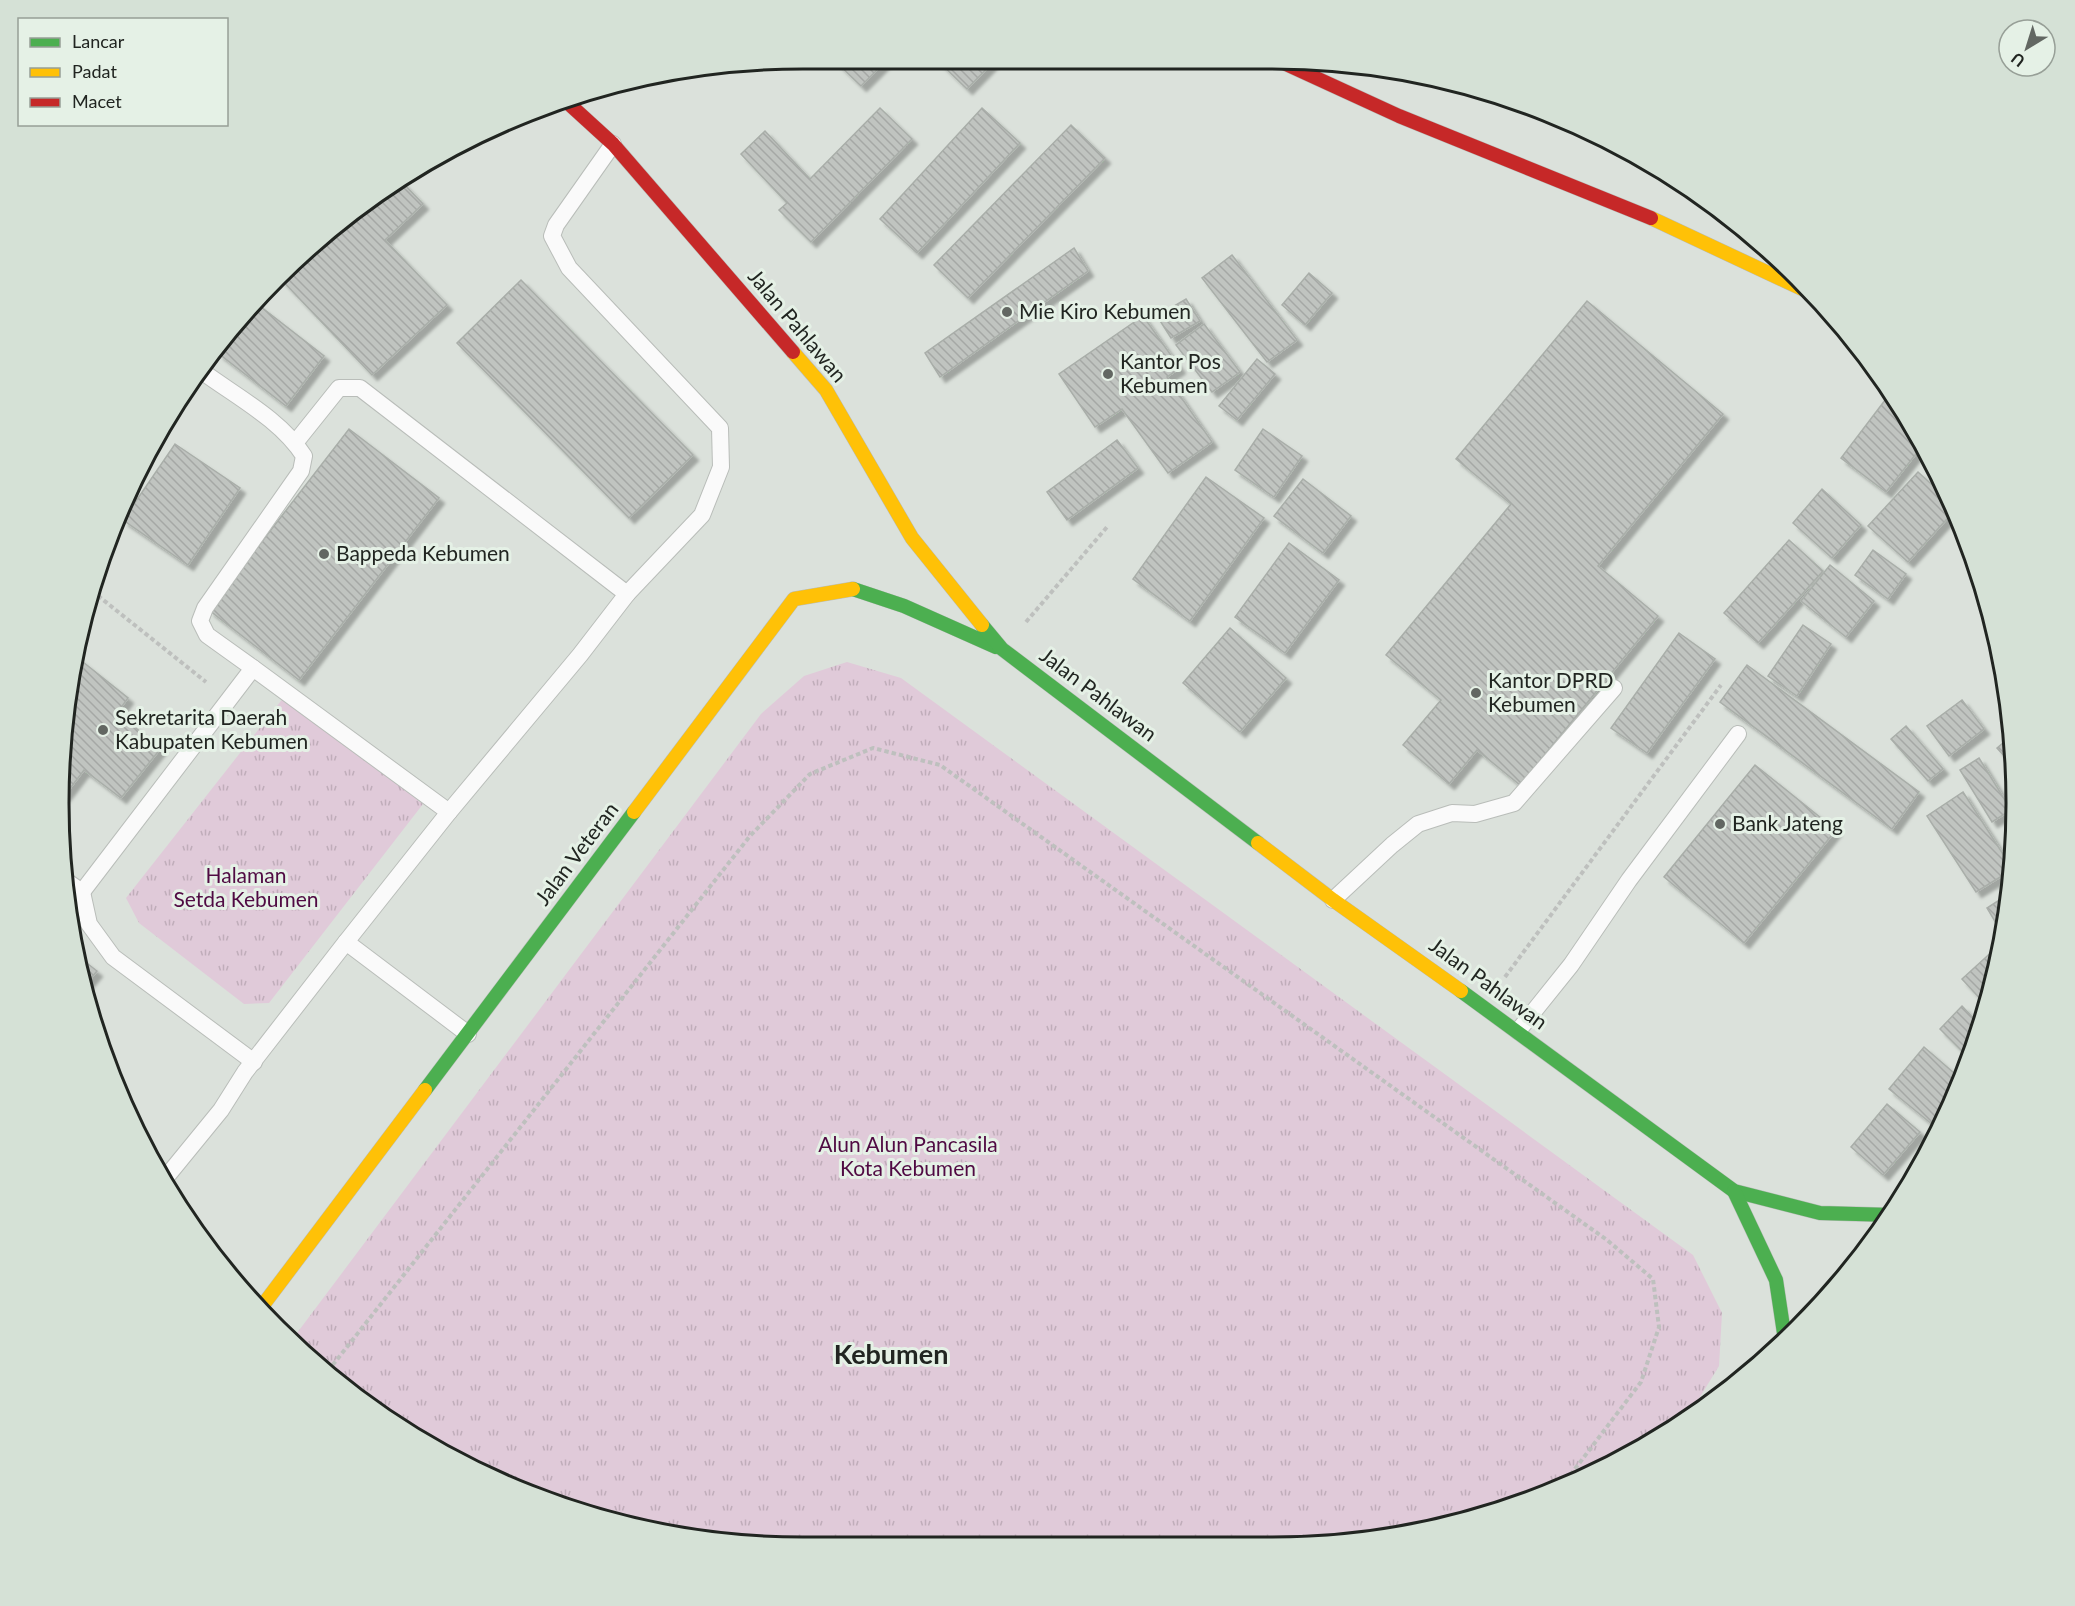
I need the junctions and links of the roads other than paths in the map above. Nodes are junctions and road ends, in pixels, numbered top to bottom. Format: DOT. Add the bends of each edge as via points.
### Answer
graph roads {
  1 [pos="1299,70"];
  2 [pos="572,106"];
  3 [pos="613,144"];
  4 [pos="1790,283"];
  5 [pos="207,375"];
  6 [pos="295,442"];
  7 [pos="627,594"];
  8 [pos="1002,649"];
  9 [pos="253,668"];
  10 [pos="1614,688"];
  11 [pos="1738,734"];
  12 [pos="449,812"];
  13 [pos="75,887"];
  14 [pos="1333,900"];
  15 [pos="346,942"];
  16 [pos="1518,1031"];
  17 [pos="468,1034"];
  18 [pos="254,1062"];
  19 [pos="170,1174"];
  20 [pos="1734,1191"];
  21 [pos="1879,1215"];
  22 [pos="265,1302"];
  23 [pos="1783,1329"];
  1 -- 4 [label="main road" via="1399,116 1642,214"];
  2 -- 3 [label="main road, Jalan Pahlawan"];
  3 -- 7 [label="lane" via="552,236 569,268 720,428 721,467 702,515"];
  3 -- 8 [label="main road, Jalan Pahlawan" via="826,390 912,538"];
  5 -- 6 [label="lane"];
  6 -- 7 [label="lane" via="339,388 360,388"];
  6 -- 9 [label="lane" via="304,456 301,471 205,608 200,621 207,635"];
  7 -- 12 [label="lane"];
  8 -- 14 [label="main road, Jalan Pahlawan"];
  8 -- 17 [label="main road, Jalan Veteran" via="904,606 854,589 794,600"];
  9 -- 12 [label="lane"];
  9 -- 13 [label="lane"];
  10 -- 14 [label="lane" via="1514,803 1475,814 1452,813 1418,824"];
  11 -- 16 [label="lane" via="1571,965"];
  12 -- 15 [label="lane"];
  13 -- 18 [label="lane" via="89,924 113,957"];
  14 -- 16 [label="main road, Jalan Pahlawan"];
  15 -- 17 [label="lane"];
  15 -- 18 [label="lane"];
  16 -- 20 [label="main road, Jalan Pahlawan"];
  17 -- 22 [label="main road, Jalan Veteran"];
  18 -- 19 [label="lane"];
  20 -- 21 [label="main road, Jalan Pahlawan" via="1820,1213"];
  20 -- 23 [label="main road, Jalan Pahlawan" via="1776,1280"];
}
